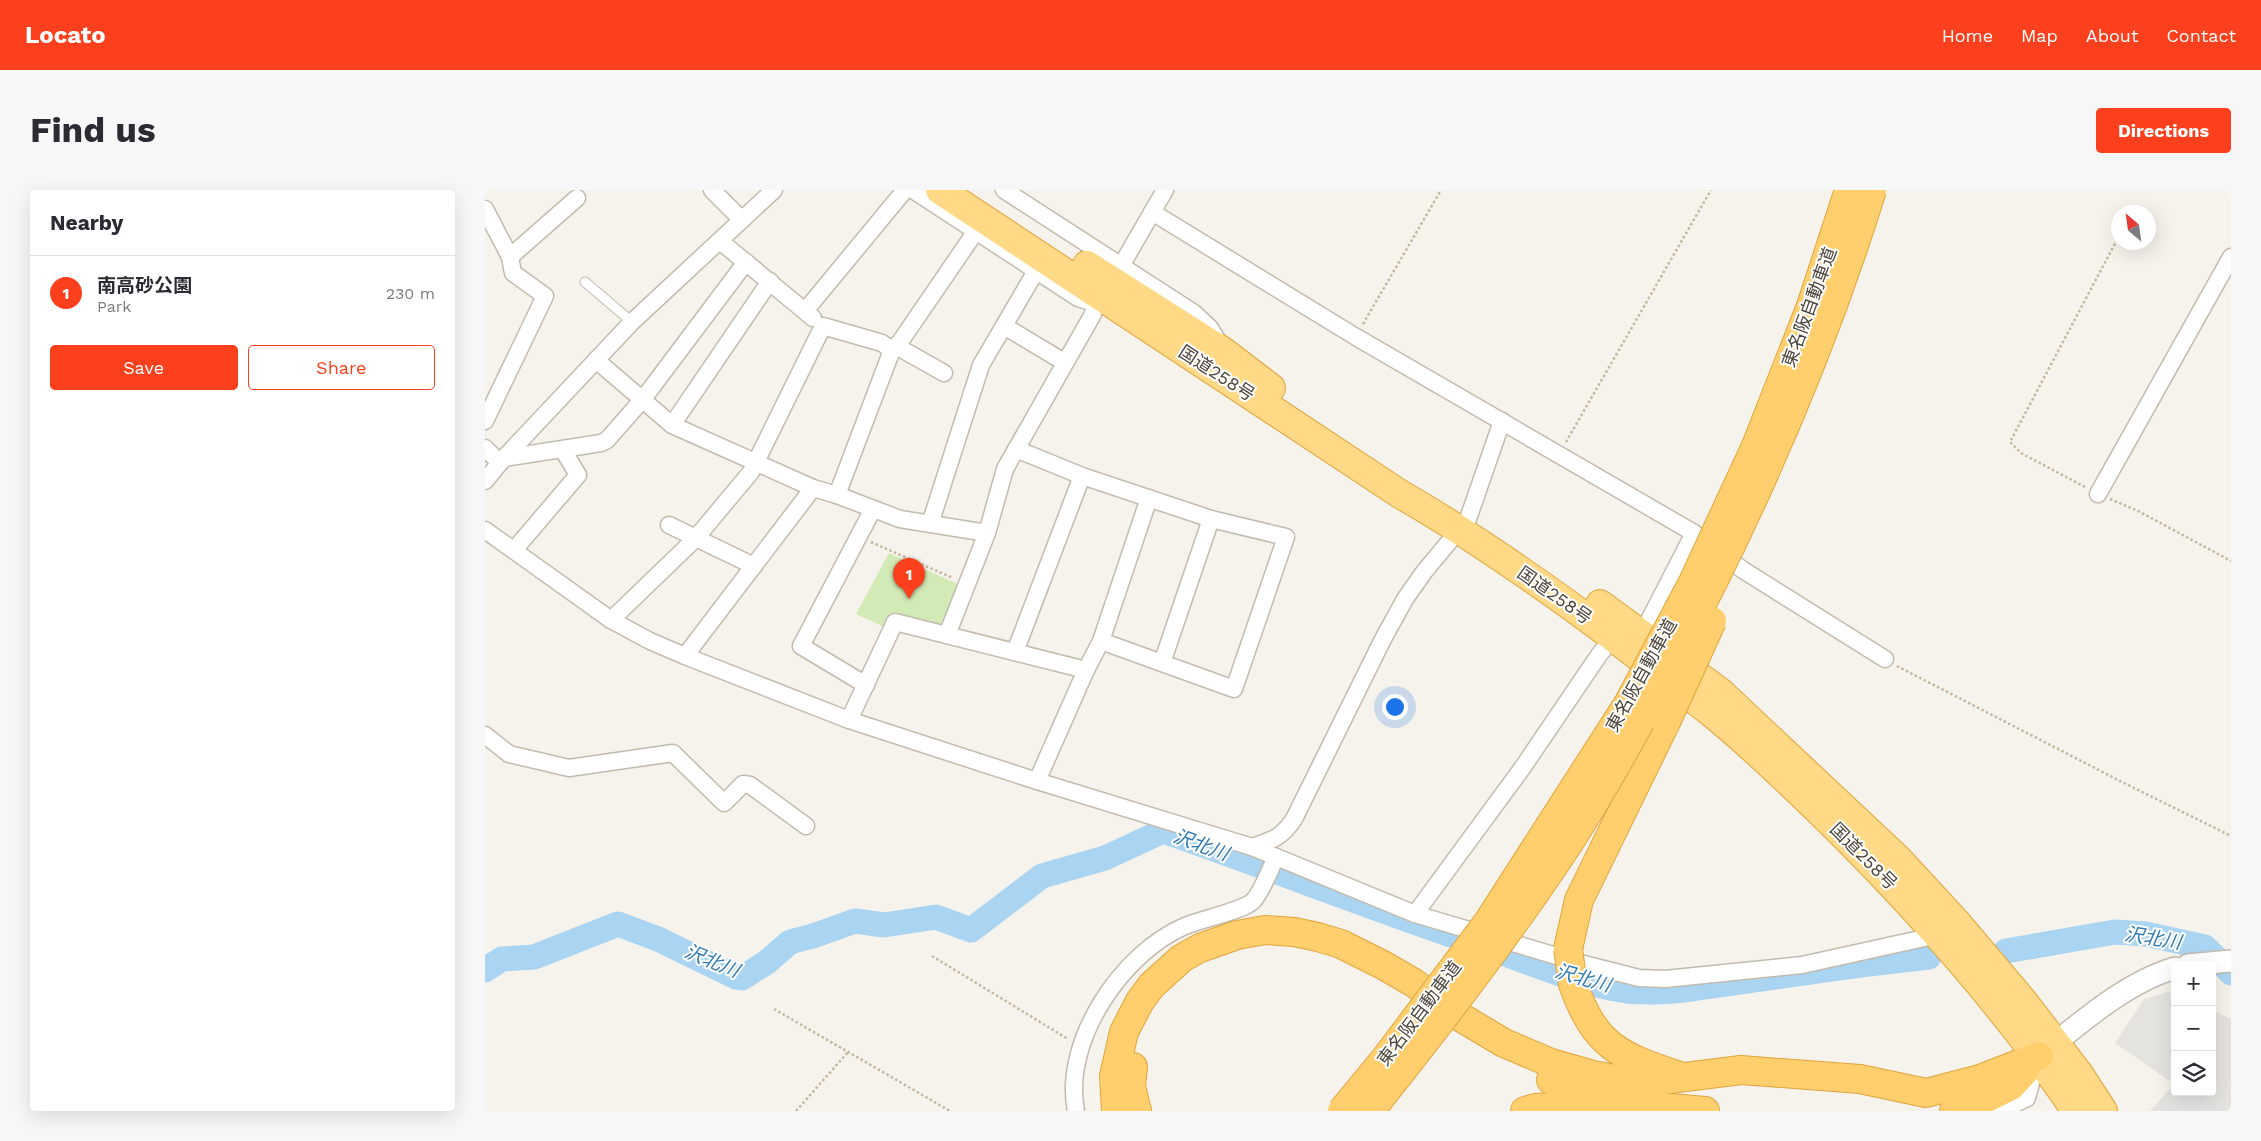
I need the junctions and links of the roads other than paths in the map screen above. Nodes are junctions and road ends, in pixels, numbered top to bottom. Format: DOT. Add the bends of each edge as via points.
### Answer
graph roads {
  1 [pos="712,190"];
  2 [pos="774,190"];
  3 [pos="905,190"];
  4 [pos="913,190"];
  5 [pos="940,190"];
  6 [pos="970,190"];
  7 [pos="1004,190"];
  8 [pos="1165,190"];
  9 [pos="1849,190"];
  10 [pos="1872,190"];
  11 [pos="579,193"];
  12 [pos="1028,197"];
  13 [pos="485,209"];
  14 [pos="1152,212"];
  15 [pos="741,220"];
  16 [pos="976,231"];
  17 [pos="720,241"];
  18 [pos="2231,257"];
  19 [pos="510,258"];
  20 [pos="747,262"];
  21 [pos="1121,266"];
  22 [pos="1035,271"];
  23 [pos="770,281"];
  24 [pos="585,282"];
  25 [pos="1106,305"];
  26 [pos="805,311"];
  27 [pos="632,322"];
  28 [pos="823,326"];
  29 [pos="1004,326"];
  30 [pos="894,348"];
  31 [pos="1224,352"];
  32 [pos="595,360"];
  33 [pos="1064,362"];
  34 [pos="944,373"];
  35 [pos="643,399"];
  36 [pos="1502,421"];
  37 [pos="485,422"];
  38 [pos="672,425"];
  39 [pos="485,448"];
  40 [pos="1016,449"];
  41 [pos="563,450"];
  42 [pos="1775,454"];
  43 [pos="502,460"];
  44 [pos="757,463"];
  45 [pos="1083,476"];
  46 [pos="485,481"];
  47 [pos="813,488"];
  48 [pos="2098,494"];
  49 [pos="837,495"];
  50 [pos="1149,498"];
  51 [pos="873,509"];
  52 [pos="1211,519"];
  53 [pos="930,524"];
  54 [pos="1465,524"];
  55 [pos="669,525"];
  56 [pos="987,533"];
  57 [pos="1694,533"];
  58 [pos="487,535"];
  59 [pos="695,539"];
  60 [pos="514,550"];
  61 [pos="754,566"];
  62 [pos="611,620"];
  63 [pos="1641,634"];
  64 [pos="947,635"];
  65 [pos="1613,637"];
  66 [pos="1101,641"];
  67 [pos="1015,652"];
  68 [pos="685,656"];
  69 [pos="1885,659"];
  70 [pos="1162,663"];
  71 [pos="1086,670"];
  72 [pos="866,685"];
  73 [pos="849,720"];
  74 [pos="485,735"];
  75 [pos="1037,782"];
  76 [pos="807,826"];
  77 [pos="1252,847"];
  78 [pos="1527,862"];
  79 [pos="1272,865"];
  80 [pos="1415,914"];
  81 [pos="1938,935"];
  82 [pos="2231,961"];
  83 [pos="2216,962"];
  84 [pos="2171,969"];
  85 [pos="2047,1049"];
  86 [pos="1685,1077"];
  87 [pos="1611,1103"];
  88 [pos="1076,1111"];
  89 [pos="1116,1111"];
  90 [pos="1137,1111"];
  91 [pos="1321,1111"];
  92 [pos="1342,1111"];
  93 [pos="1370,1111"];
  94 [pos="1525,1111"];
  95 [pos="1705,1111"];
  96 [pos="1954,1111"];
  97 [pos="1999,1111"];
  98 [pos="2076,1111"];
  99 [pos="2103,1111"];
  1 -- 15 [label="street"];
  2 -- 15 [label="street"];
  3 -- 26 [label="street"];
  4 -- 16 [label="street"];
  5 -- 25 [label="highway, 国道258号"];
  6 -- 31 [label="highway, 国道258号"];
  7 -- 12 [label="street"];
  8 -- 14 [label="street"];
  9 -- 78 [label="highway, 東名阪自動車道, bridge" via="1811,306 1756,446 1693,582 1628,704"];
  10 -- 42 [label="highway, 東名阪自動車道, bridge" via="1830,313"];
  11 -- 19 [label="street"];
  12 -- 21 [label="street"];
  13 -- 19 [label="street"];
  14 -- 21 [label="street"];
  14 -- 36 [label="street"];
  15 -- 17 [label="street"];
  16 -- 22 [label="street"];
  16 -- 30 [label="street"];
  17 -- 20 [label="street"];
  17 -- 27 [label="street"];
  18 -- 48 [label="street"];
  19 -- 37 [label="street" via="513,273 545,296"];
  20 -- 23 [label="street"];
  20 -- 35 [label="street"];
  21 -- 31 [label="street" via="1194,313 1210,328"];
  22 -- 25 [label="street" via="1078,298"];
  22 -- 29 [label="street"];
  23 -- 26 [label="street"];
  23 -- 38 [label="street"];
  24 -- 27 [label="lane"];
  25 -- 33 [label="street" via="1093,314"];
  25 -- 54 [label="highway, 国道258号" via="1400,494"];
  26 -- 28 [label="street"];
  27 -- 32 [label="street"];
  28 -- 30 [label="street"];
  28 -- 44 [label="street"];
  29 -- 33 [label="street"];
  29 -- 53 [label="street" via="981,365"];
  30 -- 34 [label="street"];
  30 -- 49 [label="street"];
  31 -- 54 [label="highway, 国道258号"];
  32 -- 35 [label="street"];
  32 -- 43 [label="street"];
  33 -- 40 [label="street"];
  35 -- 38 [label="street"];
  35 -- 41 [label="street" via="607,440"];
  36 -- 54 [label="street"];
  36 -- 57 [label="street"];
  38 -- 44 [label="street"];
  39 -- 43 [label="street"];
  40 -- 45 [label="street"];
  40 -- 56 [label="street" via="1005,469"];
  41 -- 43 [label="street"];
  41 -- 60 [label="street" via="578,475"];
  42 -- 86 [label="highway, bridge" via="1765,497 1701,647 1579,900 1568,949 1573,984 1580,1004 1599,1034 1615,1050 1636,1061"];
  42 -- 93 [label="highway, 東名阪自動車道, bridge" via="1657,690 1572,838 1487,961"];
  43 -- 46 [label="street"];
  44 -- 47 [label="street"];
  44 -- 59 [label="street"];
  45 -- 50 [label="street"];
  45 -- 67 [label="street"];
  47 -- 49 [label="street"];
  47 -- 61 [label="street"];
  49 -- 51 [label="street"];
  50 -- 52 [label="street"];
  50 -- 66 [label="street"];
  51 -- 53 [label="street" via="900,519"];
  51 -- 72 [label="street" via="801,646"];
  52 -- 70 [label="street"];
  52 -- 70 [label="street" via="1286,537 1235,689"];
  53 -- 56 [label="street"];
  54 -- 63 [label="highway, 国道258号" via="1563,578"];
  54 -- 65 [label="highway, 国道258号"];
  54 -- 77 [label="street" via="1405,599 1381,641 1294,819 1284,833"];
  55 -- 59 [label="street"];
  56 -- 64 [label="street"];
  57 -- 63 [label="street"];
  57 -- 69 [label="street" via="1743,570"];
  58 -- 60 [label="street"];
  59 -- 61 [label="street"];
  59 -- 62 [label="street"];
  60 -- 62 [label="street"];
  61 -- 68 [label="street"];
  62 -- 68 [label="street"];
  63 -- 85 [label="highway, 国道258号" via="1719,691 1898,859 1957,923"];
  64 -- 67 [label="street"];
  64 -- 72 [label="street" via="895,622"];
  65 -- 80 [label="street"];
  65 -- 81 [label="highway, 国道258号" via="1715,716 1793,786 1883,874"];
  66 -- 70 [label="street"];
  66 -- 71 [label="street"];
  67 -- 71 [label="street"];
  68 -- 73 [label="street"];
  71 -- 75 [label="street"];
  72 -- 73 [label="street"];
  73 -- 75 [label="street"];
  74 -- 76 [label="street" via="509,754 569,768 673,752 724,803 743,784 750,785"];
  75 -- 77 [label="street"];
  77 -- 79 [label="street"];
  78 -- 91 [label="highway, bridge" via="1503,883 1348,1085"];
  78 -- 92 [label="highway, 東名阪自動車道, bridge" via="1488,922"];
  79 -- 80 [label="street"];
  79 -- 88 [label="street" via="1247,905 1185,926 1151,946 1110,988 1090,1025 1074,1075"];
  80 -- 81 [label="street" via="1639,978 1665,979 1802,965"];
  81 -- 85 [label="highway, 国道258号"];
  82 -- 83 [label="street"];
  84 -- 85 [label="street" via="2132,988"];
  85 -- 86 [label="highway" via="1980,1079 1926,1094 1860,1079 1741,1070"];
  85 -- 96 [label="highway" via="2011,1086"];
  85 -- 97 [label="street" via="2027,1098"];
  85 -- 98 [label="highway, 国道258号"];
  85 -- 99 [label="highway, 国道258号"];
  86 -- 89 [label="highway" via="1638,1083 1551,1063 1504,1043 1414,983 1341,944 1294,932 1265,930 1237,935 1200,948 1182,958 1152,985 1140,1000 1124,1032 1113,1076"];
  87 -- 90 [label="highway" via="1523,1070 1476,1047 1405,996 1339,962 1308,952 1267,949 1235,953 1213,961 1186,976 1163,998 1148,1020 1133,1065 1131,1087"];
  87 -- 94 [label="highway"];
  87 -- 95 [label="highway"];
}
